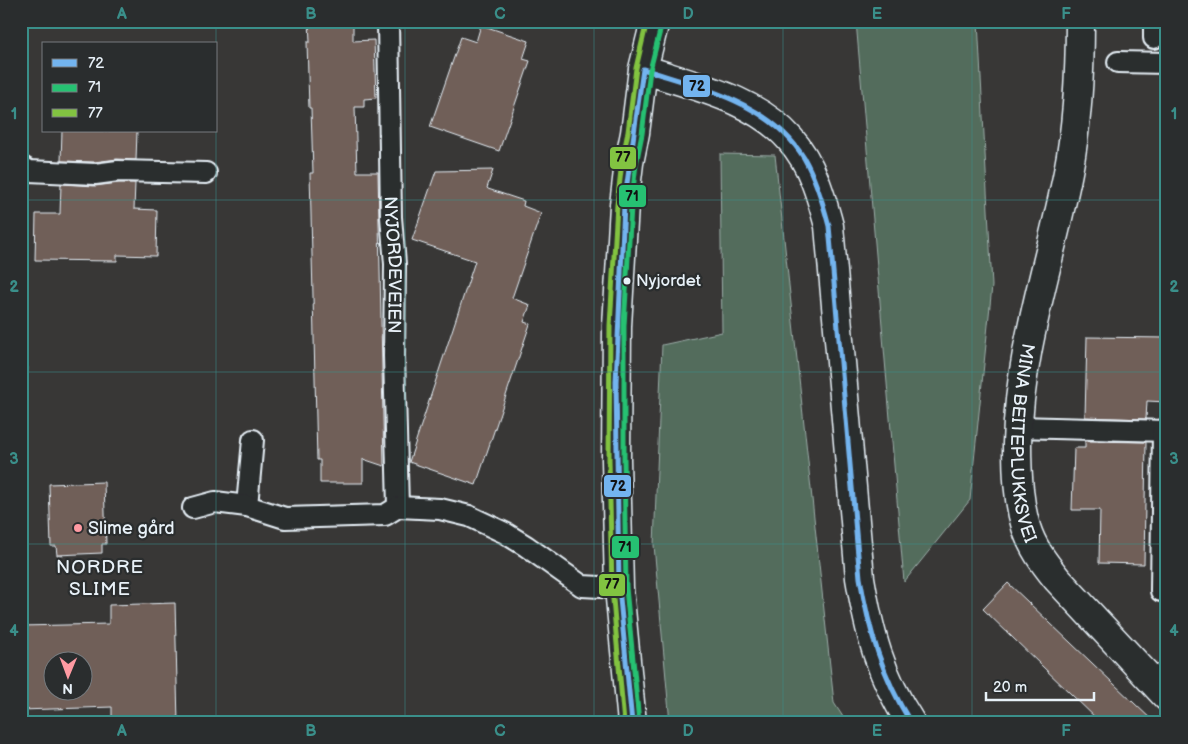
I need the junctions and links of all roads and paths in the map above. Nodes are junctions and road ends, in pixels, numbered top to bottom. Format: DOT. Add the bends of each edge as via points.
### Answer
graph roads {
  1 [pos="388,21"];
  2 [pos="655,21"];
  3 [pos="1080,21"];
  4 [pos="1118,62"];
  5 [pos="1167,63"];
  6 [pos="643,68"];
  7 [pos="21,166"];
  8 [pos="206,173"];
  9 [pos="1017,427"];
  10 [pos="1165,430"];
  11 [pos="252,440"];
  12 [pos="247,506"];
  13 [pos="398,507"];
  14 [pos="193,508"];
  15 [pos="619,588"];
  16 [pos="1161,592"];
  17 [pos="1167,698"];
  18 [pos="632,723"];
  19 [pos="911,723"];
  1 -- 13 [label="lane, NYJORDEVEIEN"];
  2 -- 6 [label="street"];
  3 -- 9 [label="street, MINA BEITEPLUKKSVEI" via="1074,137 1060,211 1028,338"];
  4 -- 5 [label="lane"];
  6 -- 15 [label="street" via="624,205 617,326"];
  6 -- 19 [label="street" via="727,97 764,115 791,140 815,180 829,226 866,616 885,677"];
  7 -- 8 [label="lane" via="29,171 95,174 118,171"];
  9 -- 10 [label="lane"];
  9 -- 17 [label="street, MINA BEITEPLUKKSVEI" via="1020,504 1033,545 1057,579"];
  10 -- 16 [label="lane"];
  11 -- 12 [label="lane"];
  12 -- 13 [label="lane" via="285,518 385,515"];
  12 -- 14 [label="lane" via="215,502"];
  13 -- 15 [label="lane" via="440,509 469,516 505,532 582,586"];
  15 -- 18 [label="street"];
}
